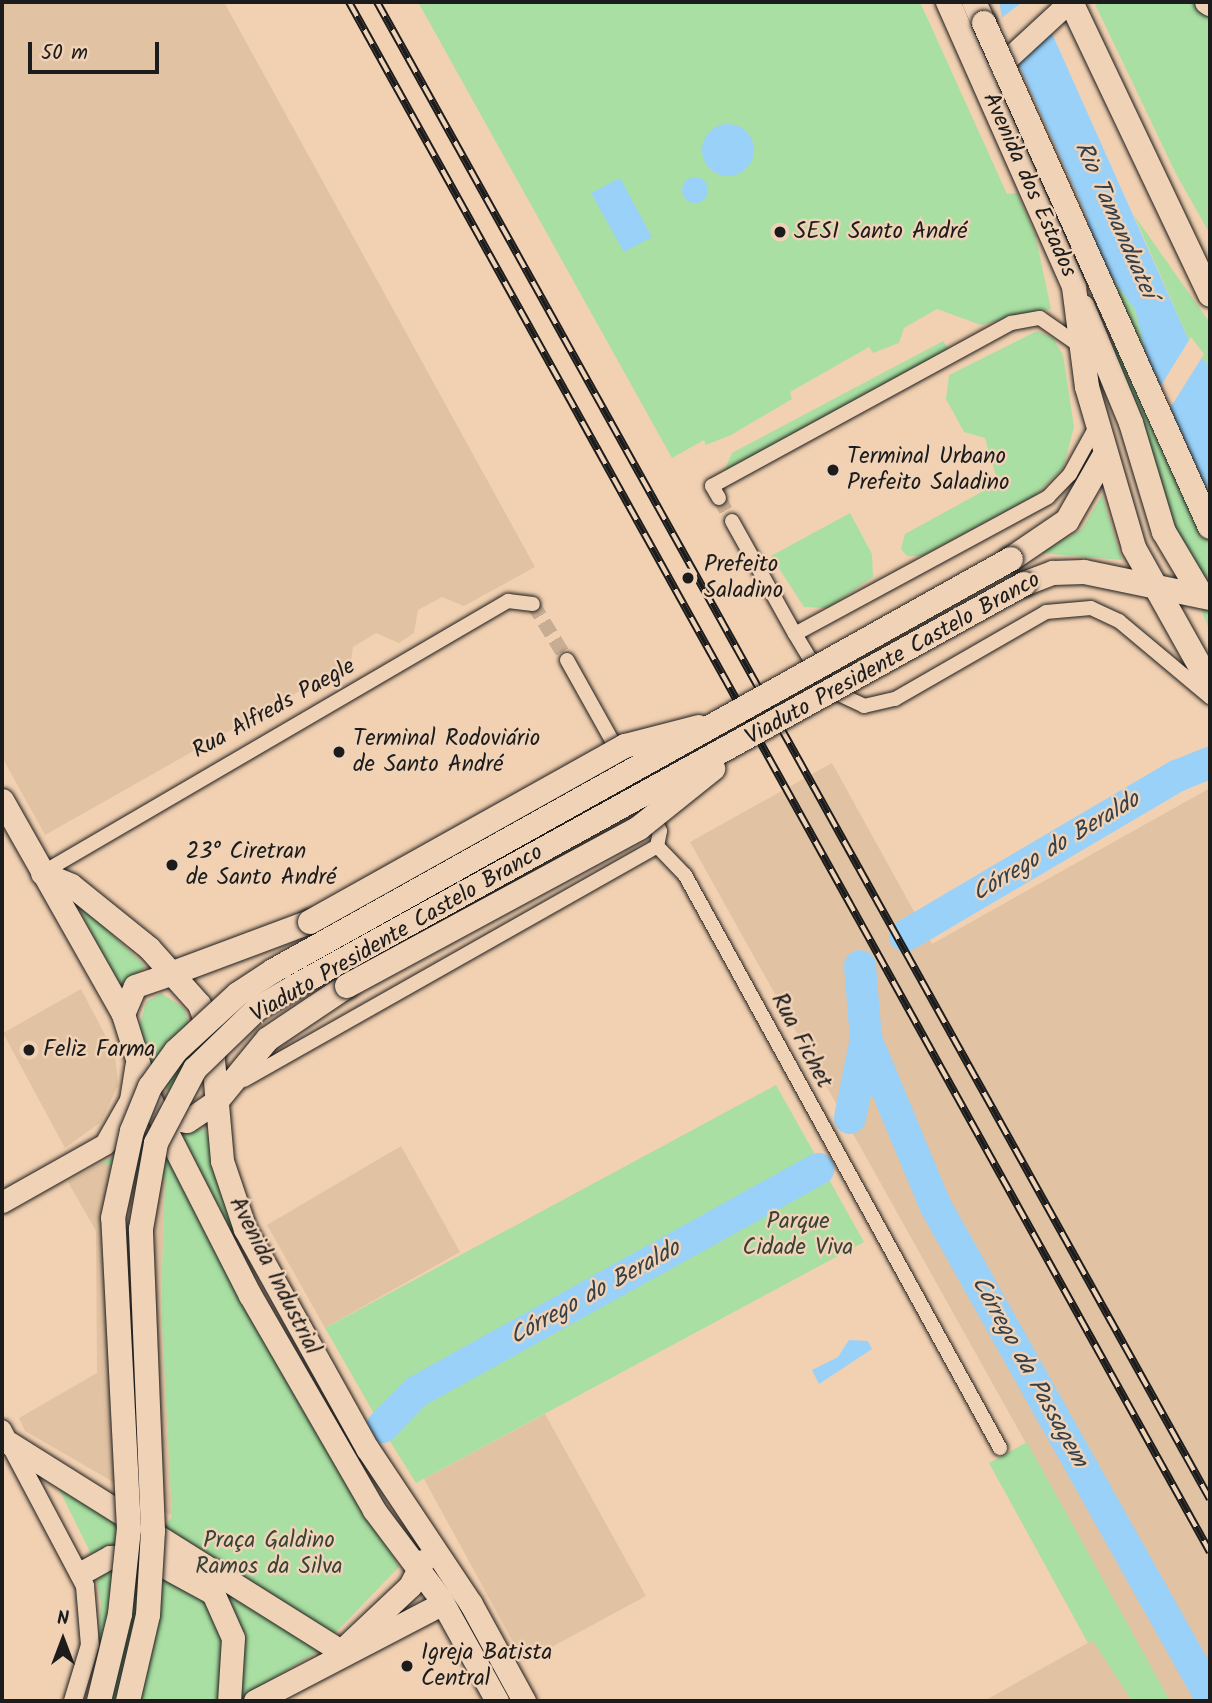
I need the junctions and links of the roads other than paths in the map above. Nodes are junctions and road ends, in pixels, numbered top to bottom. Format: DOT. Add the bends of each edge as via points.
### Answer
graph roads {
  1 [pos="952,2"];
  2 [pos="974,2"];
  3 [pos="1070,2"];
  4 [pos="984,81"];
  5 [pos="1074,287"];
  6 [pos="1210,295"];
  7 [pos="1081,347"];
  8 [pos="1097,425"];
  9 [pos="1105,453"];
  10 [pos="719,498"];
  11 [pos="732,521"];
  12 [pos="1210,527"];
  13 [pos="1152,587"];
  14 [pos="1206,597"];
  15 [pos="533,604"];
  16 [pos="795,634"];
  17 [pos="567,660"];
  18 [pos="1210,684"];
  19 [pos="1210,697"];
  20 [pos="730,720"];
  21 [pos="742,742"];
  22 [pos="2,800"];
  23 [pos="657,846"];
  24 [pos="42,873"];
  25 [pos="176,972"];
  26 [pos="123,1014"];
  27 [pos="136,1064"];
  28 [pos="217,1101"];
  29 [pos="159,1117"];
  30 [pos="2,1202"];
  31 [pos="6,1436"];
  32 [pos="1000,1448"];
  33 [pos="428,1541"];
  34 [pos="81,1573"];
  35 [pos="418,1573"];
  36 [pos="443,1603"];
  37 [pos="341,1651"];
  38 [pos="73,1701"];
  39 [pos="99,1701"];
  40 [pos="128,1701"];
  41 [pos="229,1701"];
  42 [pos="255,1701"];
  43 [pos="498,1701"];
  44 [pos="524,1701"];
  1 -- 4 [label="highway, Avenida dos Estados"];
  2 -- 12 [label="highway, Avenida dos Estados, bridge"];
  3 -- 4 [label="main road"];
  3 -- 6 [label="highway"];
  4 -- 5 [label="highway, Avenida dos Estados"];
  5 -- 7 [label="highway, Avenida dos Estados"];
  5 -- 14 [label="highway" via="1107,358 1164,532"];
  7 -- 8 [label="highway, Avenida dos Estados"];
  7 -- 10 [label="street" via="1040,318 1011,323 712,485"];
  8 -- 9 [label="highway, Avenida dos Estados"];
  8 -- 16 [label="street" via="1070,474 1048,496"];
  9 -- 13 [label="highway, Avenida dos Estados"];
  9 -- 20 [label="highway, Viaduto Presidente Castelo Branco, bridge" via="1067,521 1011,559"];
  11 -- 16 [label="street"];
  13 -- 14 [label="highway, Viaduto Presidente Castelo Branco"];
  13 -- 18 [label="highway, Avenida dos Estados"];
  13 -- 21 [label="highway, Viaduto Presidente Castelo Branco, bridge" via="1071,571 1024,584"];
  15 -- 24 [label="street, Rua Alfreds Paegle" via="508,601"];
  16 -- 19 [label="street" via="828,689 864,706 895,699 1046,612 1091,608 1119,621"];
  17 -- 23 [label="street" via="656,820"];
  20 -- 25 [label="highway, bridge" via="625,746 310,922"];
  20 -- 39 [label="highway, Viaduto Presidente Castelo Branco, bridge" via="273,971 204,1023 150,1087 132,1131 113,1218 129,1530 120,1614"];
  21 -- 28 [label="highway, bridge" via="639,828 347,986 268,1040"];
  21 -- 40 [label="highway, Viaduto Presidente Castelo Branco, bridge" via="257,1009 195,1069 174,1100 156,1143 141,1229 152,1578"];
  22 -- 24 [label="main road, Avenida Industrial"];
  23 -- 28 [label="street" via="274,1059"];
  23 -- 32 [label="street, Rua Fichet" via="685,874"];
  24 -- 25 [label="main road, Avenida Industrial" via="81,893"];
  24 -- 26 [label="main road, Avenida Industrial"];
  25 -- 26 [label="main road" via="135,986"];
  25 -- 28 [label="main road, Avenida Industrial" via="206,1018"];
  26 -- 27 [label="main road, Avenida Industrial"];
  27 -- 29 [label="main road, Avenida Industrial"];
  27 -- 30 [label="main road" via="130,1100 105,1144"];
  28 -- 29 [label="main road" via="187,1121"];
  28 -- 33 [label="main road, Avenida Industrial" via="226,1179 254,1248 373,1458"];
  29 -- 35 [label="main road, Avenida Industrial" via="309,1399"];
  31 -- 34 [label="street"];
  31 -- 37 [label="main road"];
  33 -- 35 [label="main road"];
  33 -- 44 [label="main road, Avenida Industrial"];
  34 -- 38 [label="street" via="90,1645"];
  34 -- 41 [label="main road" via="110,1556 143,1555 203,1585 230,1623 235,1653"];
  35 -- 36 [label="main road, Avenida Industrial"];
  35 -- 37 [label="main road"];
  36 -- 37 [label="main road" via="375,1643"];
  36 -- 43 [label="main road, Avenida Industrial"];
  37 -- 42 [label="main road"];
}
